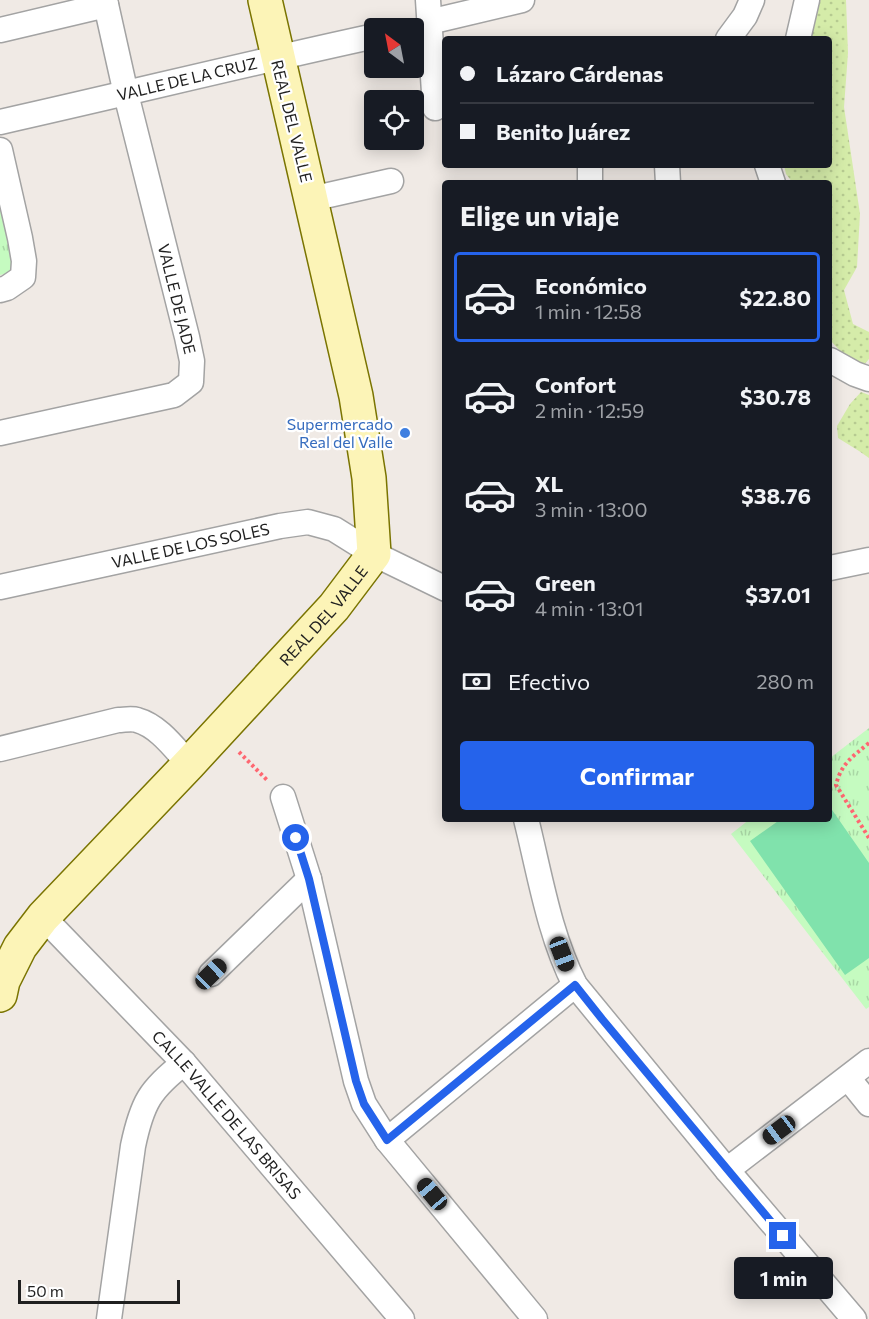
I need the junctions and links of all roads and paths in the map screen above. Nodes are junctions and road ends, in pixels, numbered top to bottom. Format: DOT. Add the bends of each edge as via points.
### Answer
graph roads {
  1 [pos="265,0"];
  2 [pos="522,0"];
  3 [pos="752,0"];
  4 [pos="807,0"];
  5 [pos="106,2"];
  6 [pos="428,11"];
  7 [pos="0,30"];
  8 [pos="730,36"];
  9 [pos="799,36"];
  10 [pos="364,38"];
  11 [pos="277,57"];
  12 [pos="126,94"];
  13 [pos="435,108"];
  14 [pos="0,122"];
  15 [pos="0,150"];
  16 [pos="391,182"];
  17 [pos="311,199"];
  18 [pos="0,290"];
  19 [pos="832,361"];
  20 [pos="869,379"];
  21 [pos="0,432"];
  22 [pos="374,554"];
  23 [pos="869,560"];
  24 [pos="832,568"];
  25 [pos="0,587"];
  26 [pos="442,587"];
  27 [pos="869,744"];
  28 [pos="0,749"];
  29 [pos="239,752"];
  30 [pos="189,764"];
  31 [pos="283,797"];
  32 [pos="527,822"];
  33 [pos="869,838"];
  34 [pos="309,879"];
  35 [pos="43,917"];
  36 [pos="211,974"];
  37 [pos="1,985"];
  38 [pos="575,985"];
  39 [pos="869,1061"];
  40 [pos="184,1063"];
  41 [pos="848,1078"];
  42 [pos="869,1104"];
  43 [pos="387,1140"];
  44 [pos="727,1170"];
  45 [pos="109,1319"];
  46 [pos="402,1319"];
  47 [pos="536,1319"];
  48 [pos="854,1319"];
  1 -- 11 [label="street, REAL DEL VALLE"];
  2 -- 6 [label="street"];
  3 -- 8 [label="street"];
  4 -- 9 [label="street"];
  5 -- 7 [label="street"];
  5 -- 12 [label="street"];
  6 -- 13 [label="street"];
  10 -- 11 [label="street, VALLE DE LA CRUZ"];
  11 -- 12 [label="street, VALLE DE LA CRUZ"];
  11 -- 17 [label="street, REAL DEL VALLE"];
  12 -- 14 [label="street, VALLE DE LA CRUZ"];
  12 -- 21 [label="street, VALLE DE JADE" via="187,337 191,382 174,395"];
  15 -- 18 [label="street" via="24,261 23,277"];
  16 -- 17 [label="street"];
  17 -- 22 [label="street, REAL DEL VALLE" via="356,396 369,478"];
  19 -- 20 [label="street"];
  22 -- 25 [label="street, VALLE DE LOS SOLES" via="334,529 308,522"];
  22 -- 26 [label="street, VALLE DE LOS SOLES"];
  22 -- 30 [label="street, REAL DEL VALLE" via="334,607"];
  23 -- 24 [label="street"];
  27 -- 33 [label="path" via="844,765 836,785"];
  28 -- 30 [label="street" via="135,719 159,733"];
  29 -- 31 [label="path"];
  30 -- 35 [label="street, REAL DEL VALLE"];
  31 -- 34 [label="street"];
  32 -- 38 [label="street" via="556,940"];
  34 -- 36 [label="street"];
  34 -- 43 [label="street" via="356,1081 364,1104"];
  35 -- 37 [label="street, REAL DEL VALLE" via="20,947"];
  35 -- 40 [label="street, CALLE VALLE DE LAS BRISAS"];
  38 -- 43 [label="street"];
  38 -- 44 [label="street"];
  39 -- 41 [label="street"];
  40 -- 45 [label="street" via="163,1079 138,1120"];
  40 -- 46 [label="street, CALLE VALLE DE LAS BRISAS"];
  41 -- 42 [label="street"];
  41 -- 44 [label="street"];
  43 -- 47 [label="street"];
  44 -- 48 [label="street"];
}
